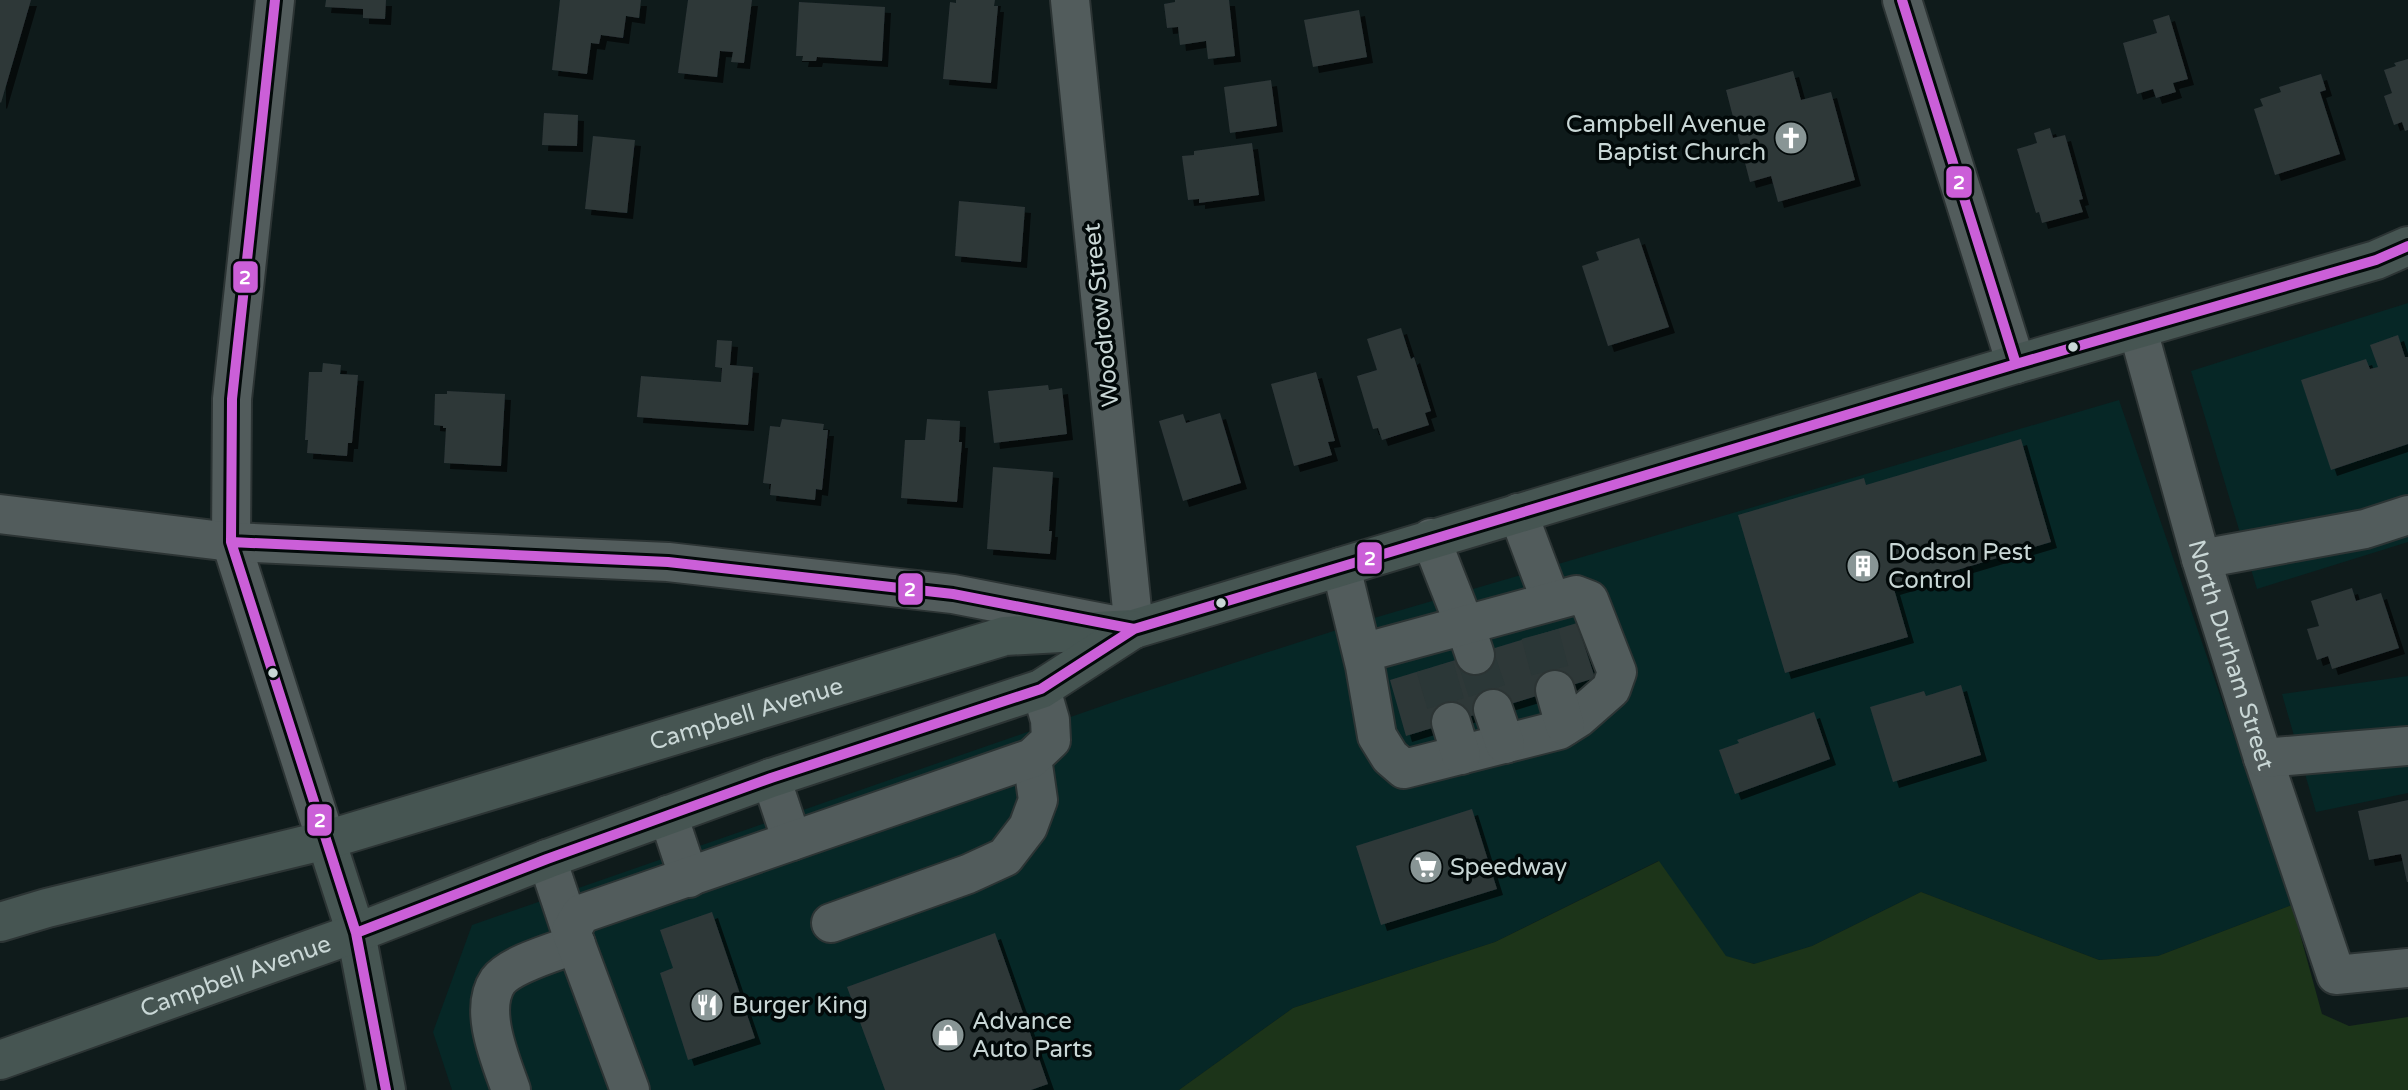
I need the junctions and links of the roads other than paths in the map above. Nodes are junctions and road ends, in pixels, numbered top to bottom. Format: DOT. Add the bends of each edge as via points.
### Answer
graph roads {
  1 [pos="275,0"];
  2 [pos="1070,0"];
  3 [pos="1902,0"];
  4 [pos="2408,246"];
  5 [pos="2138,330"];
  6 [pos="2016,364"];
  7 [pos="1518,513"];
  8 [pos="0,514"];
  9 [pos="2408,515"];
  10 [pos="1432,538"];
  11 [pos="231,542"];
  12 [pos="2201,559"];
  13 [pos="1341,567"];
  14 [pos="1541,614"];
  15 [pos="1134,629"];
  16 [pos="1470,640"];
  17 [pos="1362,653"];
  18 [pos="1041,689"];
  19 [pos="2408,746"];
  20 [pos="1032,758"];
  21 [pos="2263,758"];
  22 [pos="771,778"];
  23 [pos="668,815"];
  24 [pos="326,840"];
  25 [pos="792,841"];
  26 [pos="547,859"];
  27 [pos="689,878"];
  28 [pos="0,922"];
  29 [pos="831,923"];
  30 [pos="356,933"];
  31 [pos="573,938"];
  32 [pos="2408,968"];
  33 [pos="0,1060"];
  34 [pos="386,1090"];
  35 [pos="511,1090"];
  36 [pos="630,1090"];
  1 -- 11 [label="street" via="232,399"];
  2 -- 15 [label="street, Woodrow Street"];
  3 -- 6 [label="street"];
  4 -- 5 [label="main road, Campbell Avenue" via="2375,260"];
  5 -- 6 [label="main road, Campbell Avenue"];
  5 -- 12 [label="street, North Durham Street"];
  6 -- 7 [label="main road, Campbell Avenue"];
  7 -- 10 [label="main road, Campbell Avenue"];
  7 -- 14 [label="street"];
  8 -- 11 [label="street, Campbell Avenue"];
  9 -- 12 [label="street" via="2365,529"];
  10 -- 13 [label="main road, Campbell Avenue"];
  10 -- 16 [label="street"];
  11 -- 15 [label="street, Campbell Avenue" via="668,562 953,594"];
  11 -- 24 [label="street"];
  12 -- 21 [label="street, North Durham Street"];
  13 -- 15 [label="main road, Campbell Avenue"];
  13 -- 17 [label="street"];
  14 -- 16 [label="street"];
  14 -- 17 [label="street" via="1576,594 1589,600 1617,672 1611,689 1578,718 1560,708 1559,730 1499,727 1456,738 1404,769 1377,736"];
  15 -- 18 [label="main road, Campbell Avenue"];
  15 -- 24 [label="main road, Campbell Avenue" via="1005,636"];
  16 -- 17 [label="street" via="1430,651"];
  18 -- 20 [label="street" via="1051,740"];
  18 -- 22 [label="main road, Campbell Avenue"];
  19 -- 21 [label="street"];
  20 -- 25 [label="street"];
  20 -- 29 [label="street" via="1038,800 1028,827 1004,857"];
  21 -- 32 [label="street, North Durham Street" via="2336,975"];
  22 -- 23 [label="main road, Campbell Avenue"];
  22 -- 25 [label="street"];
  23 -- 26 [label="main road, Campbell Avenue"];
  23 -- 27 [label="street"];
  24 -- 28 [label="main road, Campbell Avenue"];
  24 -- 30 [label="main road"];
  25 -- 27 [label="street"];
  26 -- 30 [label="main road, Campbell Avenue"];
  26 -- 31 [label="street"];
  27 -- 31 [label="street" via="581,914"];
  30 -- 33 [label="main road, Campbell Avenue"];
  30 -- 34 [label="main road"];
  31 -- 35 [label="street" via="498,981 489,1009"];
  31 -- 36 [label="street"];
}
